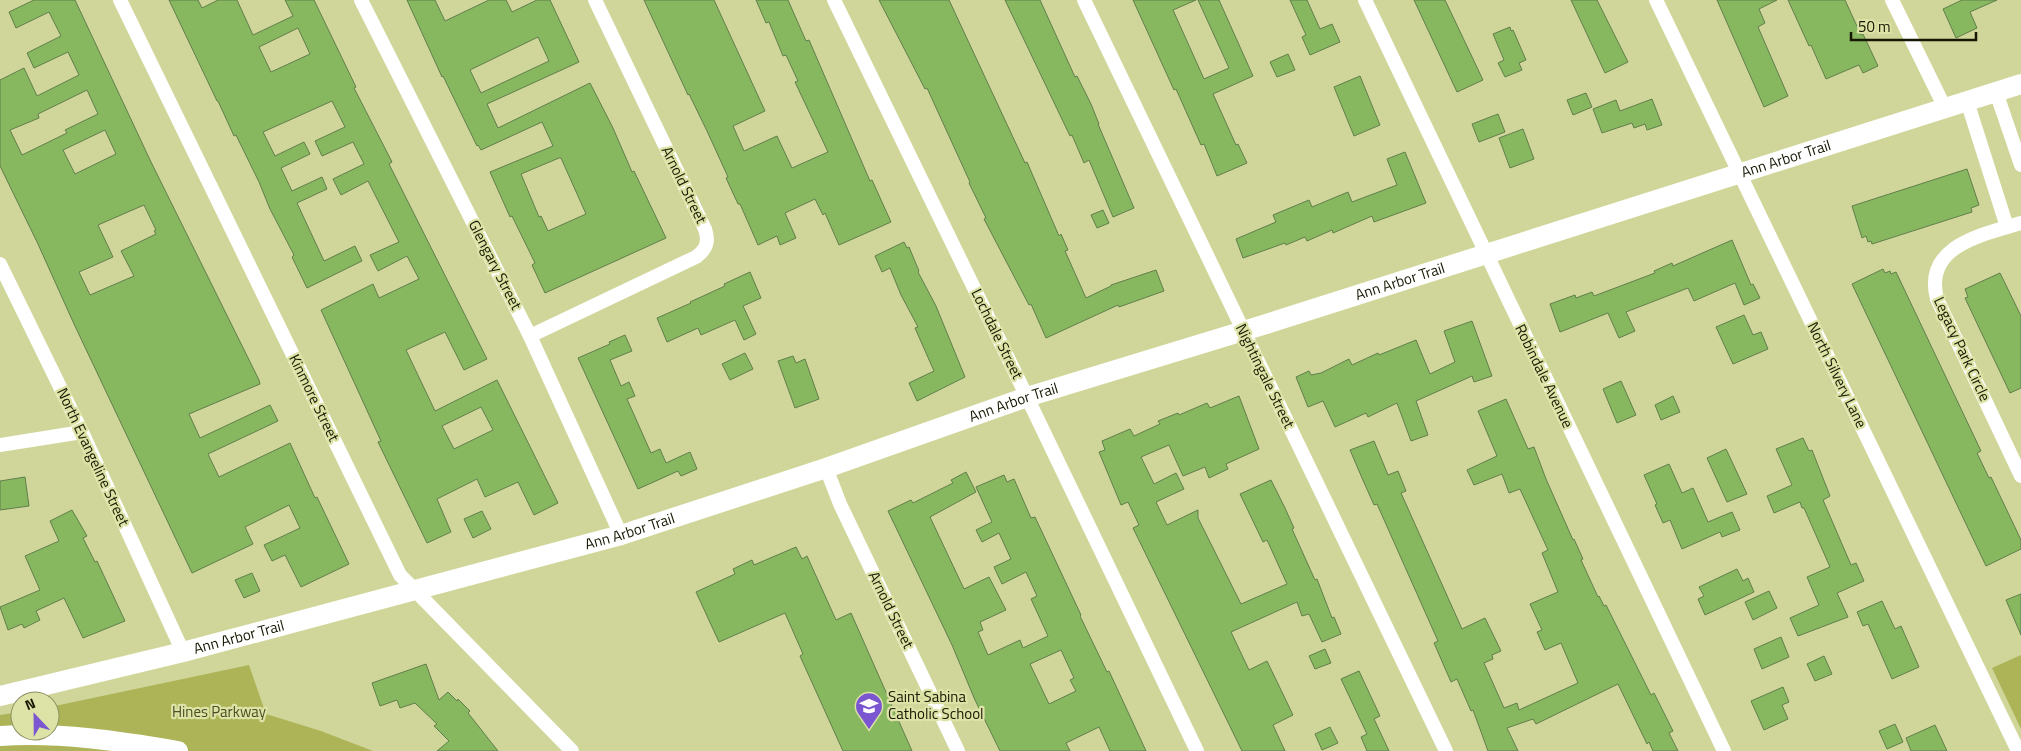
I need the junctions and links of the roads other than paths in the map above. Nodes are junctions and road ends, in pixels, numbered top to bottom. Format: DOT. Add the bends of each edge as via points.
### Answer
graph roads {
  1 [pos="120,0"];
  2 [pos="361,0"];
  3 [pos="595,0"];
  4 [pos="834,0"];
  5 [pos="1084,0"];
  6 [pos="1366,0"];
  7 [pos="1656,0"];
  8 [pos="1892,0"];
  9 [pos="2021,84"];
  10 [pos="1996,92"];
  11 [pos="1967,101"];
  12 [pos="1945,108"];
  13 [pos="2021,165"];
  14 [pos="1740,174"];
  15 [pos="2021,222"];
  16 [pos="2007,227"];
  17 [pos="1488,253"];
  18 [pos="0,264"];
  19 [pos="1243,331"];
  20 [pos="530,336"];
  21 [pos="1027,397"];
  22 [pos="82,432"];
  23 [pos="0,445"];
  24 [pos="826,468"];
  25 [pos="2021,476"];
  26 [pos="621,535"];
  27 [pos="414,590"];
  28 [pos="183,652"];
  29 [pos="0,696"];
  30 [pos="0,736"];
  31 [pos="178,751"];
  32 [pos="572,751"];
  33 [pos="958,751"];
  34 [pos="1196,751"];
  35 [pos="1446,751"];
  36 [pos="1724,751"];
  37 [pos="2018,751"];
  1 -- 27 [label="street, Kinmore Street" via="400,575"];
  2 -- 20 [label="street, Glengary Street"];
  3 -- 20 [label="street, Arnold Street" via="705,229 707,243 696,257"];
  4 -- 21 [label="street, Lochdale Street"];
  5 -- 19 [label="street, Nightingale Street"];
  6 -- 17 [label="street, Robindale Avenue"];
  7 -- 14 [label="street, North Silvery Lane"];
  8 -- 12 [label="street"];
  9 -- 10 [label="street, Ann Arbor Trail"];
  10 -- 11 [label="street, Ann Arbor Trail"];
  10 -- 13 [label="street"];
  11 -- 12 [label="street, Ann Arbor Trail"];
  11 -- 16 [label="street"];
  12 -- 14 [label="street, Ann Arbor Trail"];
  14 -- 17 [label="street, Ann Arbor Trail"];
  14 -- 37 [label="street, North Silvery Lane"];
  15 -- 16 [label="street, Legacy Park Circle"];
  16 -- 25 [label="street, Legacy Park Circle" via="1951,249 1937,270 1935,292"];
  17 -- 19 [label="street, Ann Arbor Trail"];
  17 -- 36 [label="street, Robindale Avenue"];
  18 -- 22 [label="street, North Evangeline Street"];
  19 -- 21 [label="street, Ann Arbor Trail"];
  19 -- 35 [label="street, Nightingale Street"];
  20 -- 26 [label="street, Glengary Street"];
  21 -- 24 [label="street, Ann Arbor Trail"];
  21 -- 34 [label="street, Lochdale Street"];
  22 -- 23 [label="street"];
  22 -- 28 [label="street, North Evangeline Street"];
  24 -- 26 [label="street, Ann Arbor Trail"];
  24 -- 33 [label="street, Arnold Street" via="840,504"];
  26 -- 27 [label="street, Ann Arbor Trail"];
  27 -- 28 [label="street, Ann Arbor Trail"];
  27 -- 32 [label="street, Kinmore Street"];
  28 -- 29 [label="street, Ann Arbor Trail"];
  30 -- 31 [label="street" via="64,736"];
}
